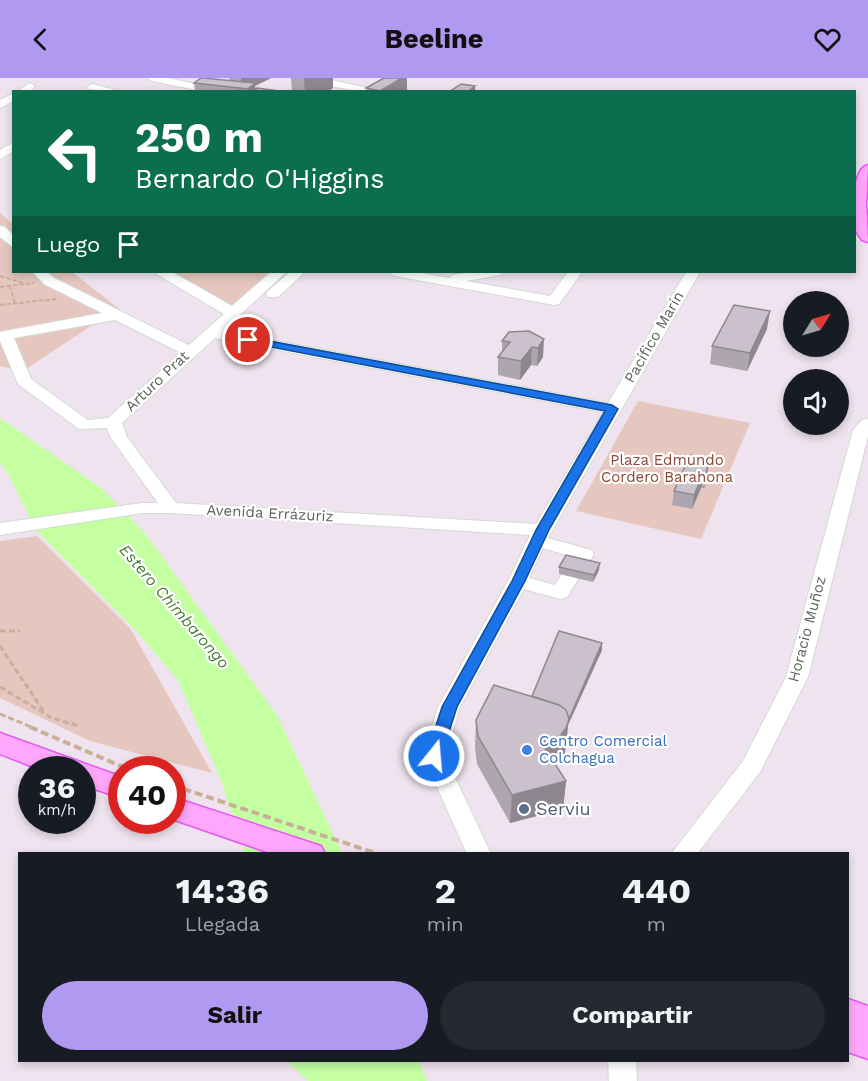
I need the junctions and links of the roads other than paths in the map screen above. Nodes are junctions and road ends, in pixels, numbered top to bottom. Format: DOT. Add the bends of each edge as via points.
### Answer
graph roads {
  1 [pos="152,78"];
  2 [pos="305,78"];
  3 [pos="93,84"];
  4 [pos="112,90"];
  5 [pos="218,90"];
  6 [pos="371,90"];
  7 [pos="868,170"];
  8 [pos="856,198"];
  9 [pos="0,230"];
  10 [pos="862,232"];
  11 [pos="12,242"];
  12 [pos="165,273"];
  13 [pos="276,273"];
  14 [pos="297,273"];
  15 [pos="401,273"];
  16 [pos="489,273"];
  17 [pos="574,273"];
  18 [pos="692,273"];
  19 [pos="44,276"];
  20 [pos="442,280"];
  21 [pos="232,313"];
  22 [pos="117,315"];
  23 [pos="0,319"];
  24 [pos="219,334"];
  25 [pos="2,335"];
  26 [pos="189,351"];
  27 [pos="612,409"];
  28 [pos="113,422"];
  29 [pos="868,424"];
  30 [pos="171,508"];
  31 [pos="0,529"];
  32 [pos="540,536"];
  33 [pos="519,581"];
  34 [pos="0,743"];
  35 [pos="34,756"];
  36 [pos="186,806"];
  37 [pos="305,852"];
  38 [pos="478,852"];
  39 [pos="685,852"];
  40 [pos="849,1014"];
  41 [pos="868,1021"];
  42 [pos="849,1037"];
  43 [pos="868,1044"];
  44 [pos="622,1062"];
  45 [pos="623,1081"];
  1 -- 5 [label="street"];
  2 -- 6 [label="street"];
  3 -- 4 [label="street"];
  7 -- 8 [label="main road"];
  8 -- 10 [label="main road"];
  9 -- 11 [label="street"];
  12 -- 21 [label="street"];
  13 -- 21 [label="street, Arturo Prat"];
  14 -- 24 [label="street, Arturo Prat"];
  15 -- 20 [label="street"];
  16 -- 20 [label="street"];
  17 -- 20 [label="street" via="554,301"];
  18 -- 27 [label="street, Pacífico Marín"];
  19 -- 22 [label="street"];
  21 -- 24 [label="street, Arturo Prat"];
  22 -- 25 [label="street"];
  22 -- 26 [label="street"];
  23 -- 25 [label="street"];
  24 -- 26 [label="street, Arturo Prat"];
  24 -- 27 [label="street"];
  25 -- 28 [label="street" via="24,381 85,425"];
  26 -- 28 [label="street, Arturo Prat"];
  27 -- 32 [label="street, Pacífico Marín"];
  28 -- 30 [label="street, Arturo Prat" via="119,438"];
  29 -- 39 [label="street, Horacio Muñoz" via="861,430 797,677 752,766"];
  30 -- 31 [label="street, Avenida Errázuriz" via="142,508"];
  30 -- 32 [label="street, Avenida Errázuriz"];
  32 -- 33 [label="street, Pacífico Marín"];
  32 -- 33 [label="street, Avenida Errázuriz" via="584,554 560,593"];
  33 -- 38 [label="street, Pacífico Marín" via="449,707 434,756"];
  34 -- 35 [label="main road"];
  36 -- 37 [label="main road"];
  40 -- 41 [label="main road"];
  42 -- 43 [label="main road"];
  44 -- 45 [label="street"];
}
